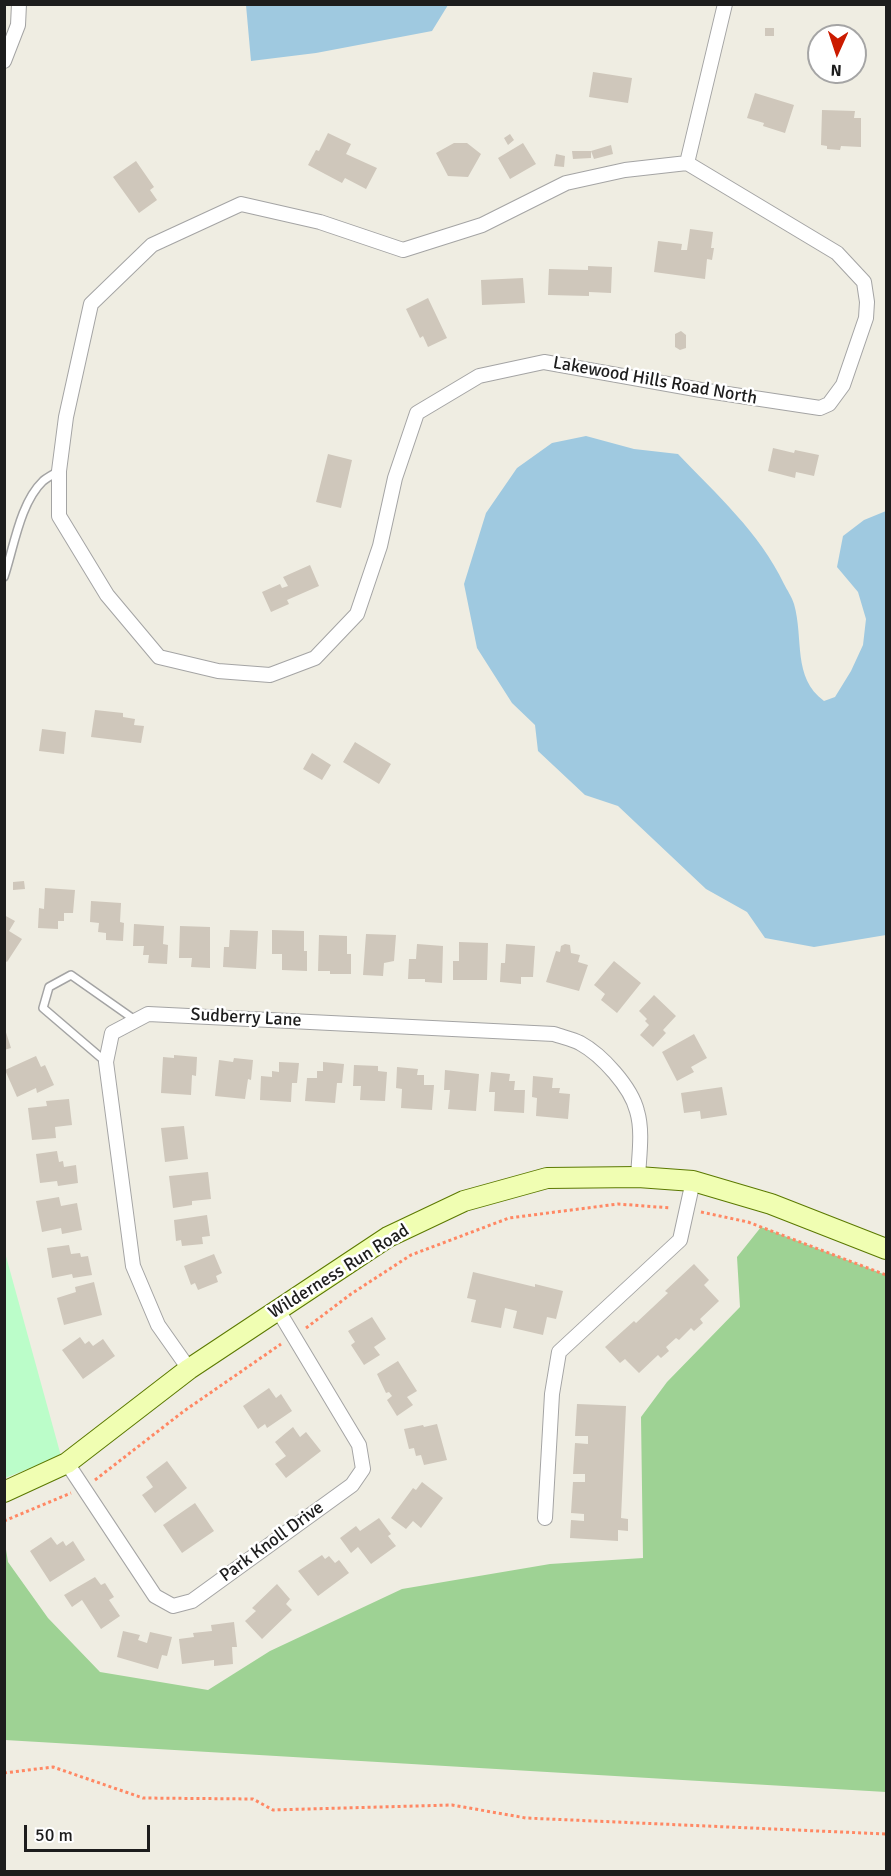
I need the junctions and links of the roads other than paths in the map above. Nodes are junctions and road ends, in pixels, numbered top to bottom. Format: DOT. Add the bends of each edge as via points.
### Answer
graph roads {
  1 [pos="19,4"];
  2 [pos="725,4"];
  3 [pos="4,61"];
  4 [pos="687,163"];
  5 [pos="59,471"];
  6 [pos="4,577"];
  7 [pos="135,1020"];
  8 [pos="106,1062"];
  9 [pos="638,1177"];
  10 [pos="693,1181"];
  11 [pos="886,1249"];
  12 [pos="278,1310"];
  13 [pos="189,1369"];
  14 [pos="67,1463"];
  15 [pos="4,1492"];
  16 [pos="545,1518"];
  1 -- 3 [label="street" via="18,25"];
  2 -- 4 [label="street"];
  4 -- 5 [label="street" via="625,170 566,183 482,225 403,250 320,222 241,204 152,245 91,303 66,417"];
  4 -- 5 [label="street, Lakewood Hills Road North" via="837,254 864,282 866,318 836,395 820,408 544,362 479,376 417,413 357,614 315,658 270,675 218,671 159,657 107,596 59,516"];
  5 -- 6 [label="lane" via="32,495"];
  7 -- 8 [label="street, Sudberry Lane" via="112,1033"];
  7 -- 8 [label="lane" via="71,975 49,987 43,1008"];
  7 -- 9 [label="street, Sudberry Lane" via="148,1014 554,1034 595,1054 632,1095 638,1113"];
  8 -- 13 [label="street, Sudberry Lane" via="132,1266 158,1325"];
  9 -- 10 [label="street, Wilderness Run Road"];
  9 -- 12 [label="street, Wilderness Run Road" via="548,1179 464,1201 388,1237"];
  10 -- 11 [label="street, Wilderness Run Road" via="771,1204"];
  10 -- 16 [label="street" via="680,1240 559,1352 552,1394"];
  12 -- 13 [label="street, Wilderness Run Road"];
  12 -- 14 [label="street, Park Knoll Drive" via="359,1444 363,1469 352,1485 192,1601 173,1606 155,1596"];
  13 -- 14 [label="street, Wilderness Run Road"];
  14 -- 15 [label="street, Wilderness Run Road"];
}
